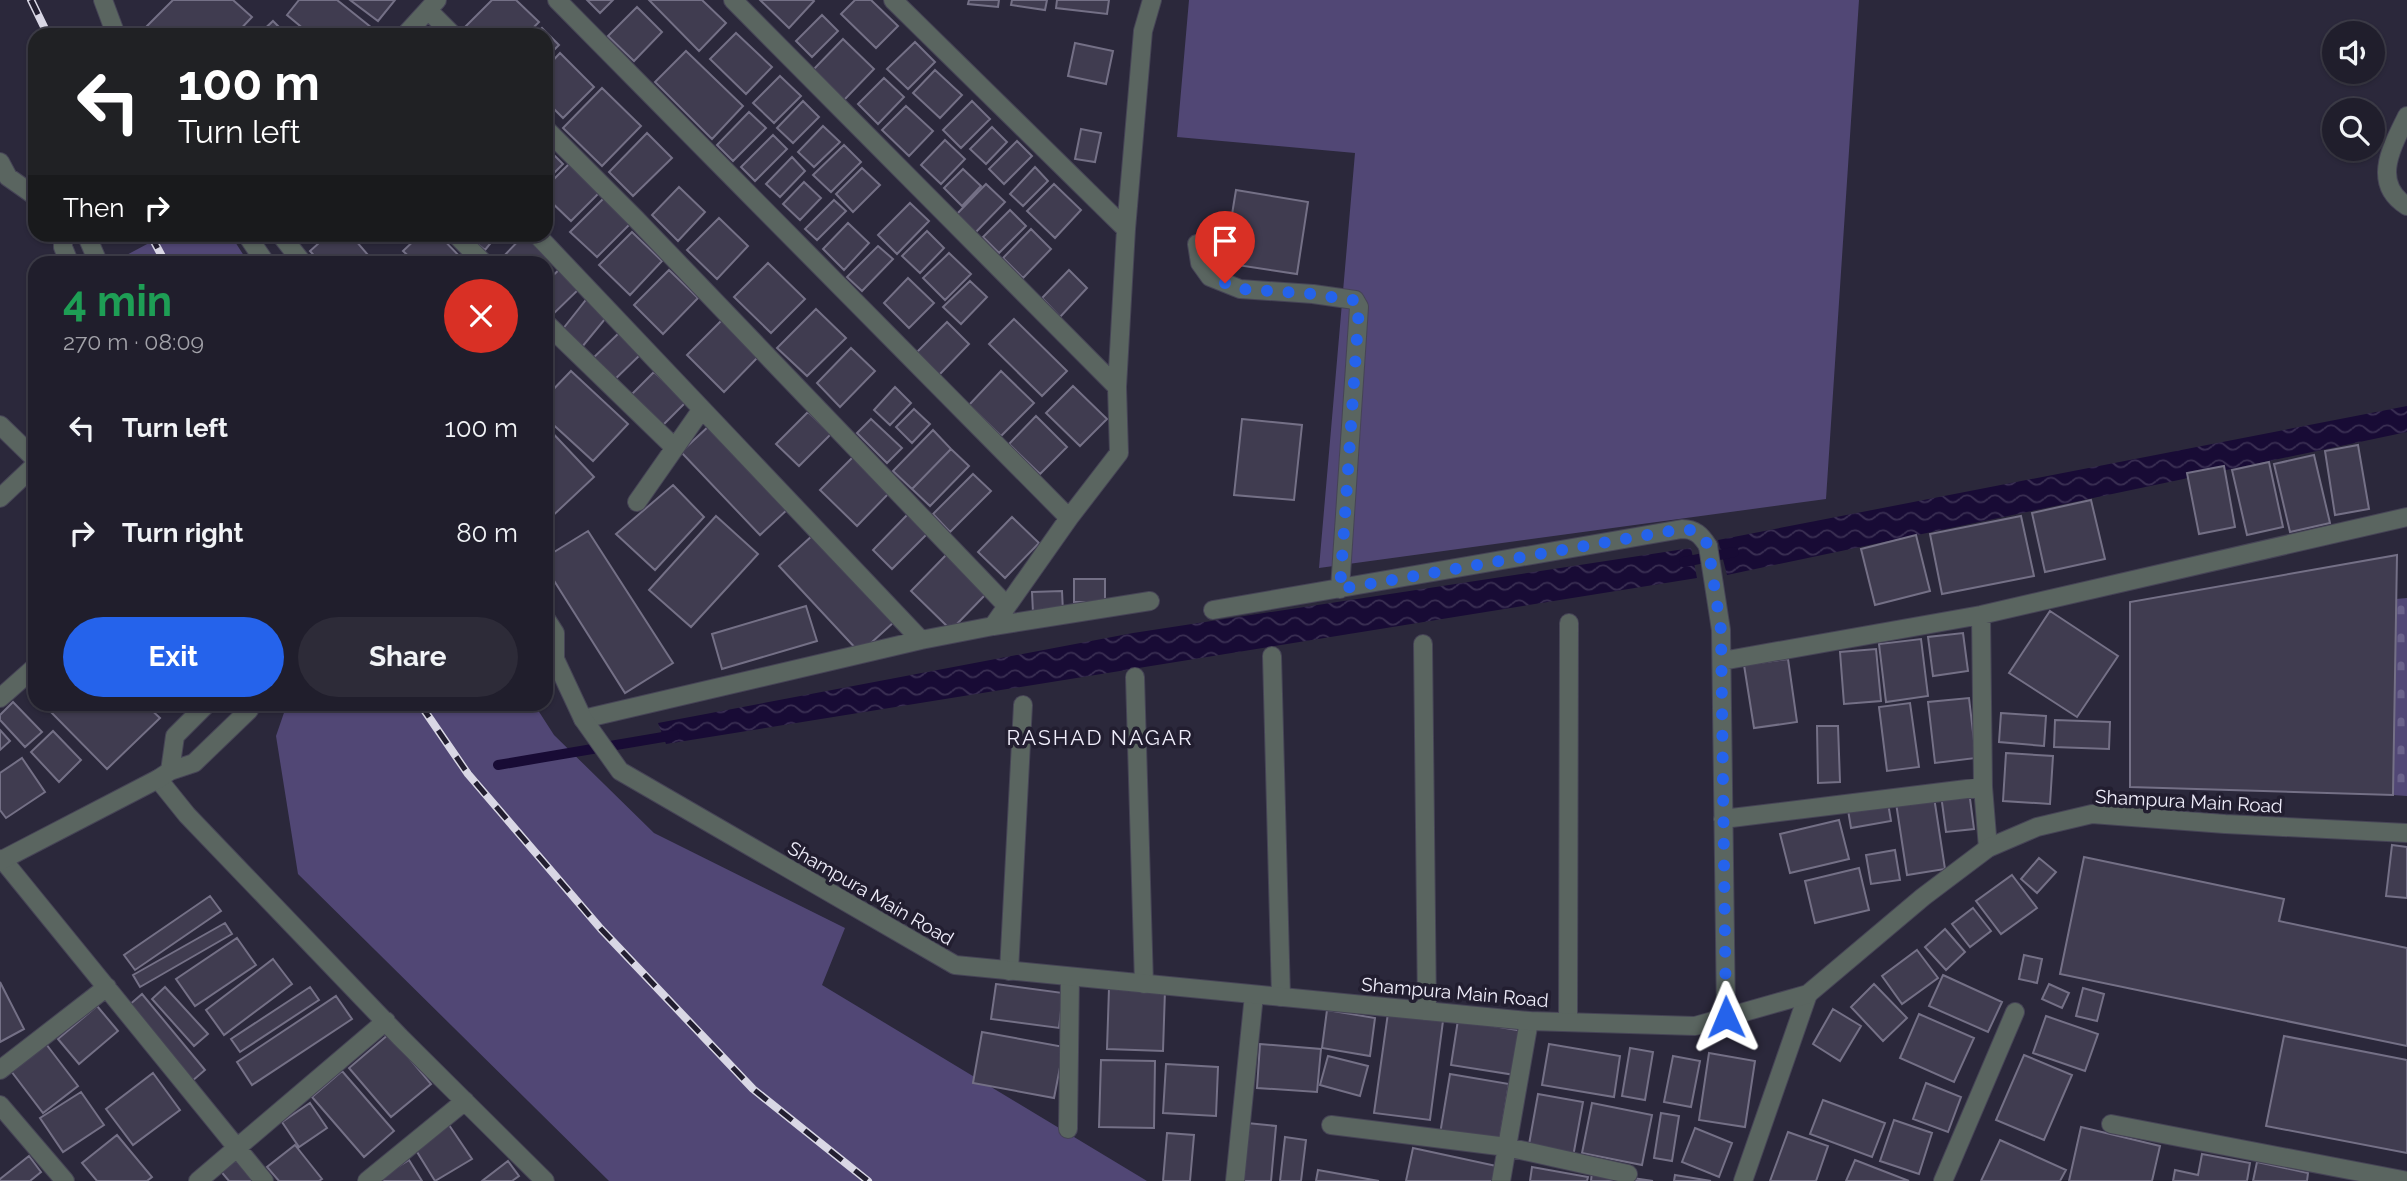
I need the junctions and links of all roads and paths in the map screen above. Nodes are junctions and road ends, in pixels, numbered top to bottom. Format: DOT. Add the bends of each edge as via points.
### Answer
graph roads {
  1 [pos="103,0"];
  2 [pos="557,0"];
  3 [pos="733,0"];
  4 [pos="893,0"];
  5 [pos="1152,0"];
  6 [pos="432,5"];
  7 [pos="113,28"];
  8 [pos="411,28"];
  9 [pos="448,28"];
  10 [pos="2407,116"];
  11 [pos="553,136"];
  12 [pos="3,174"];
  13 [pos="28,192"];
  14 [pos="2407,206"];
  15 [pos="1126,229"];
  16 [pos="286,242"];
  17 [pos="462,242"];
  18 [pos="545,242"];
  19 [pos="1197,244"];
  20 [pos="297,256"];
  21 [pos="477,256"];
  22 [pos="553,330"];
  23 [pos="1117,387"];
  24 [pos="702,409"];
  25 [pos="0,425"];
  26 [pos="675,448"];
  27 [pos="28,452"];
  28 [pos="28,472"];
  29 [pos="0,498"];
  30 [pos="637,502"];
  31 [pos="2407,517"];
  32 [pos="1069,518"];
  33 [pos="1340,589"];
  34 [pos="1150,601"];
  35 [pos="1007,606"];
  36 [pos="1213,610"];
  37 [pos="1981,615"];
  38 [pos="1569,623"];
  39 [pos="993,626"];
  40 [pos="921,640"];
  41 [pos="1423,644"];
  42 [pos="1272,656"];
  43 [pos="553,660"];
  44 [pos="1722,661"];
  45 [pos="28,673"];
  46 [pos="1135,677"];
  47 [pos="0,698"];
  48 [pos="1023,705"];
  49 [pos="200,711"];
  50 [pos="247,711"];
  51 [pos="587,725"];
  52 [pos="164,775"];
  53 [pos="1983,787"];
  54 [pos="1723,818"];
  55 [pos="2407,833"];
  56 [pos="1988,848"];
  57 [pos="1,860"];
  58 [pos="1009,971"];
  59 [pos="1070,976"];
  60 [pos="1144,984"];
  61 [pos="107,987"];
  62 [pos="1808,994"];
  63 [pos="1254,995"];
  64 [pos="1281,997"];
  65 [pos="1427,1011"];
  66 [pos="2015,1012"];
  67 [pos="1726,1017"];
  68 [pos="386,1021"];
  69 [pos="1530,1021"];
  70 [pos="1568,1022"];
  71 [pos="0,1070"];
  72 [pos="465,1101"];
  73 [pos="0,1105"];
  74 [pos="2111,1124"];
  75 [pos="1331,1125"];
  76 [pos="1068,1129"];
  77 [pos="237,1147"];
  78 [pos="1507,1147"];
  79 [pos="1628,1174"];
  80 [pos="65,1181"];
  81 [pos="198,1181"];
  82 [pos="264,1181"];
  83 [pos="367,1181"];
  84 [pos="545,1181"];
  85 [pos="1236,1181"];
  86 [pos="1501,1181"];
  87 [pos="1743,1181"];
  88 [pos="1943,1181"];
  89 [pos="2407,1181"];
  1 -- 7 [label="street"];
  2 -- 32 [label="street"];
  3 -- 23 [label="street"];
  4 -- 15 [label="street"];
  5 -- 15 [label="street" via="1143,32"];
  6 -- 8 [label="street"];
  6 -- 9 [label="street"];
  10 -- 14 [label="street" via="2386,172 2389,185"];
  11 -- 35 [label="street"];
  12 -- 13 [label="street"];
  15 -- 23 [label="street"];
  16 -- 20 [label="street"];
  17 -- 21 [label="street"];
  18 -- 24 [label="street"];
  19 -- 33 [label="street" via="1200,263 1210,277 1240,289 1355,300 1359,307"];
  22 -- 26 [label="street"];
  23 -- 32 [label="street" via="1119,453"];
  24 -- 26 [label="street"];
  24 -- 40 [label="street"];
  25 -- 27 [label="street"];
  26 -- 30 [label="street"];
  28 -- 29 [label="street"];
  31 -- 37 [label="street"];
  32 -- 35 [label="street"];
  33 -- 36 [label="street"];
  33 -- 44 [label="street" via="1692,529 1708,545"];
  34 -- 39 [label="street"];
  35 -- 39 [label="street"];
  37 -- 44 [label="street"];
  37 -- 53 [label="street"];
  38 -- 70 [label="street"];
  39 -- 40 [label="street"];
  40 -- 51 [label="street"];
  41 -- 65 [label="street"];
  42 -- 64 [label="street"];
  43 -- 51 [label="street, Shampura Main Road"];
  44 -- 54 [label="street"];
  45 -- 47 [label="street"];
  46 -- 60 [label="street"];
  48 -- 58 [label="street"];
  49 -- 52 [label="street" via="175,736"];
  50 -- 52 [label="street" via="194,764"];
  51 -- 58 [label="street, Shampura Main Road" via="620,771 955,965"];
  52 -- 57 [label="street"];
  52 -- 68 [label="street" via="187,815"];
  53 -- 54 [label="street"];
  53 -- 56 [label="street"];
  54 -- 67 [label="street"];
  55 -- 56 [label="street, Shampura Main Road" via="2092,814 2037,827"];
  56 -- 62 [label="street, Shampura Main Road"];
  57 -- 61 [label="street"];
  58 -- 59 [label="street, Shampura Main Road"];
  59 -- 60 [label="street, Shampura Main Road"];
  59 -- 76 [label="street"];
  60 -- 63 [label="street, Shampura Main Road"];
  61 -- 71 [label="street"];
  61 -- 77 [label="street"];
  62 -- 67 [label="street, Shampura Main Road"];
  62 -- 87 [label="street"];
  63 -- 64 [label="street, Shampura Main Road"];
  63 -- 85 [label="street"];
  64 -- 65 [label="street, Shampura Main Road"];
  65 -- 69 [label="street, Shampura Main Road"];
  66 -- 88 [label="street"];
  67 -- 70 [label="street, Shampura Main Road" via="1695,1026"];
  68 -- 72 [label="street"];
  68 -- 77 [label="street"];
  69 -- 70 [label="street, Shampura Main Road"];
  69 -- 78 [label="street"];
  72 -- 83 [label="street"];
  72 -- 84 [label="street"];
  73 -- 80 [label="street"];
  74 -- 89 [label="street"];
  75 -- 78 [label="street"];
  77 -- 81 [label="street"];
  77 -- 82 [label="street"];
  78 -- 79 [label="street"];
  78 -- 86 [label="street"];
}
